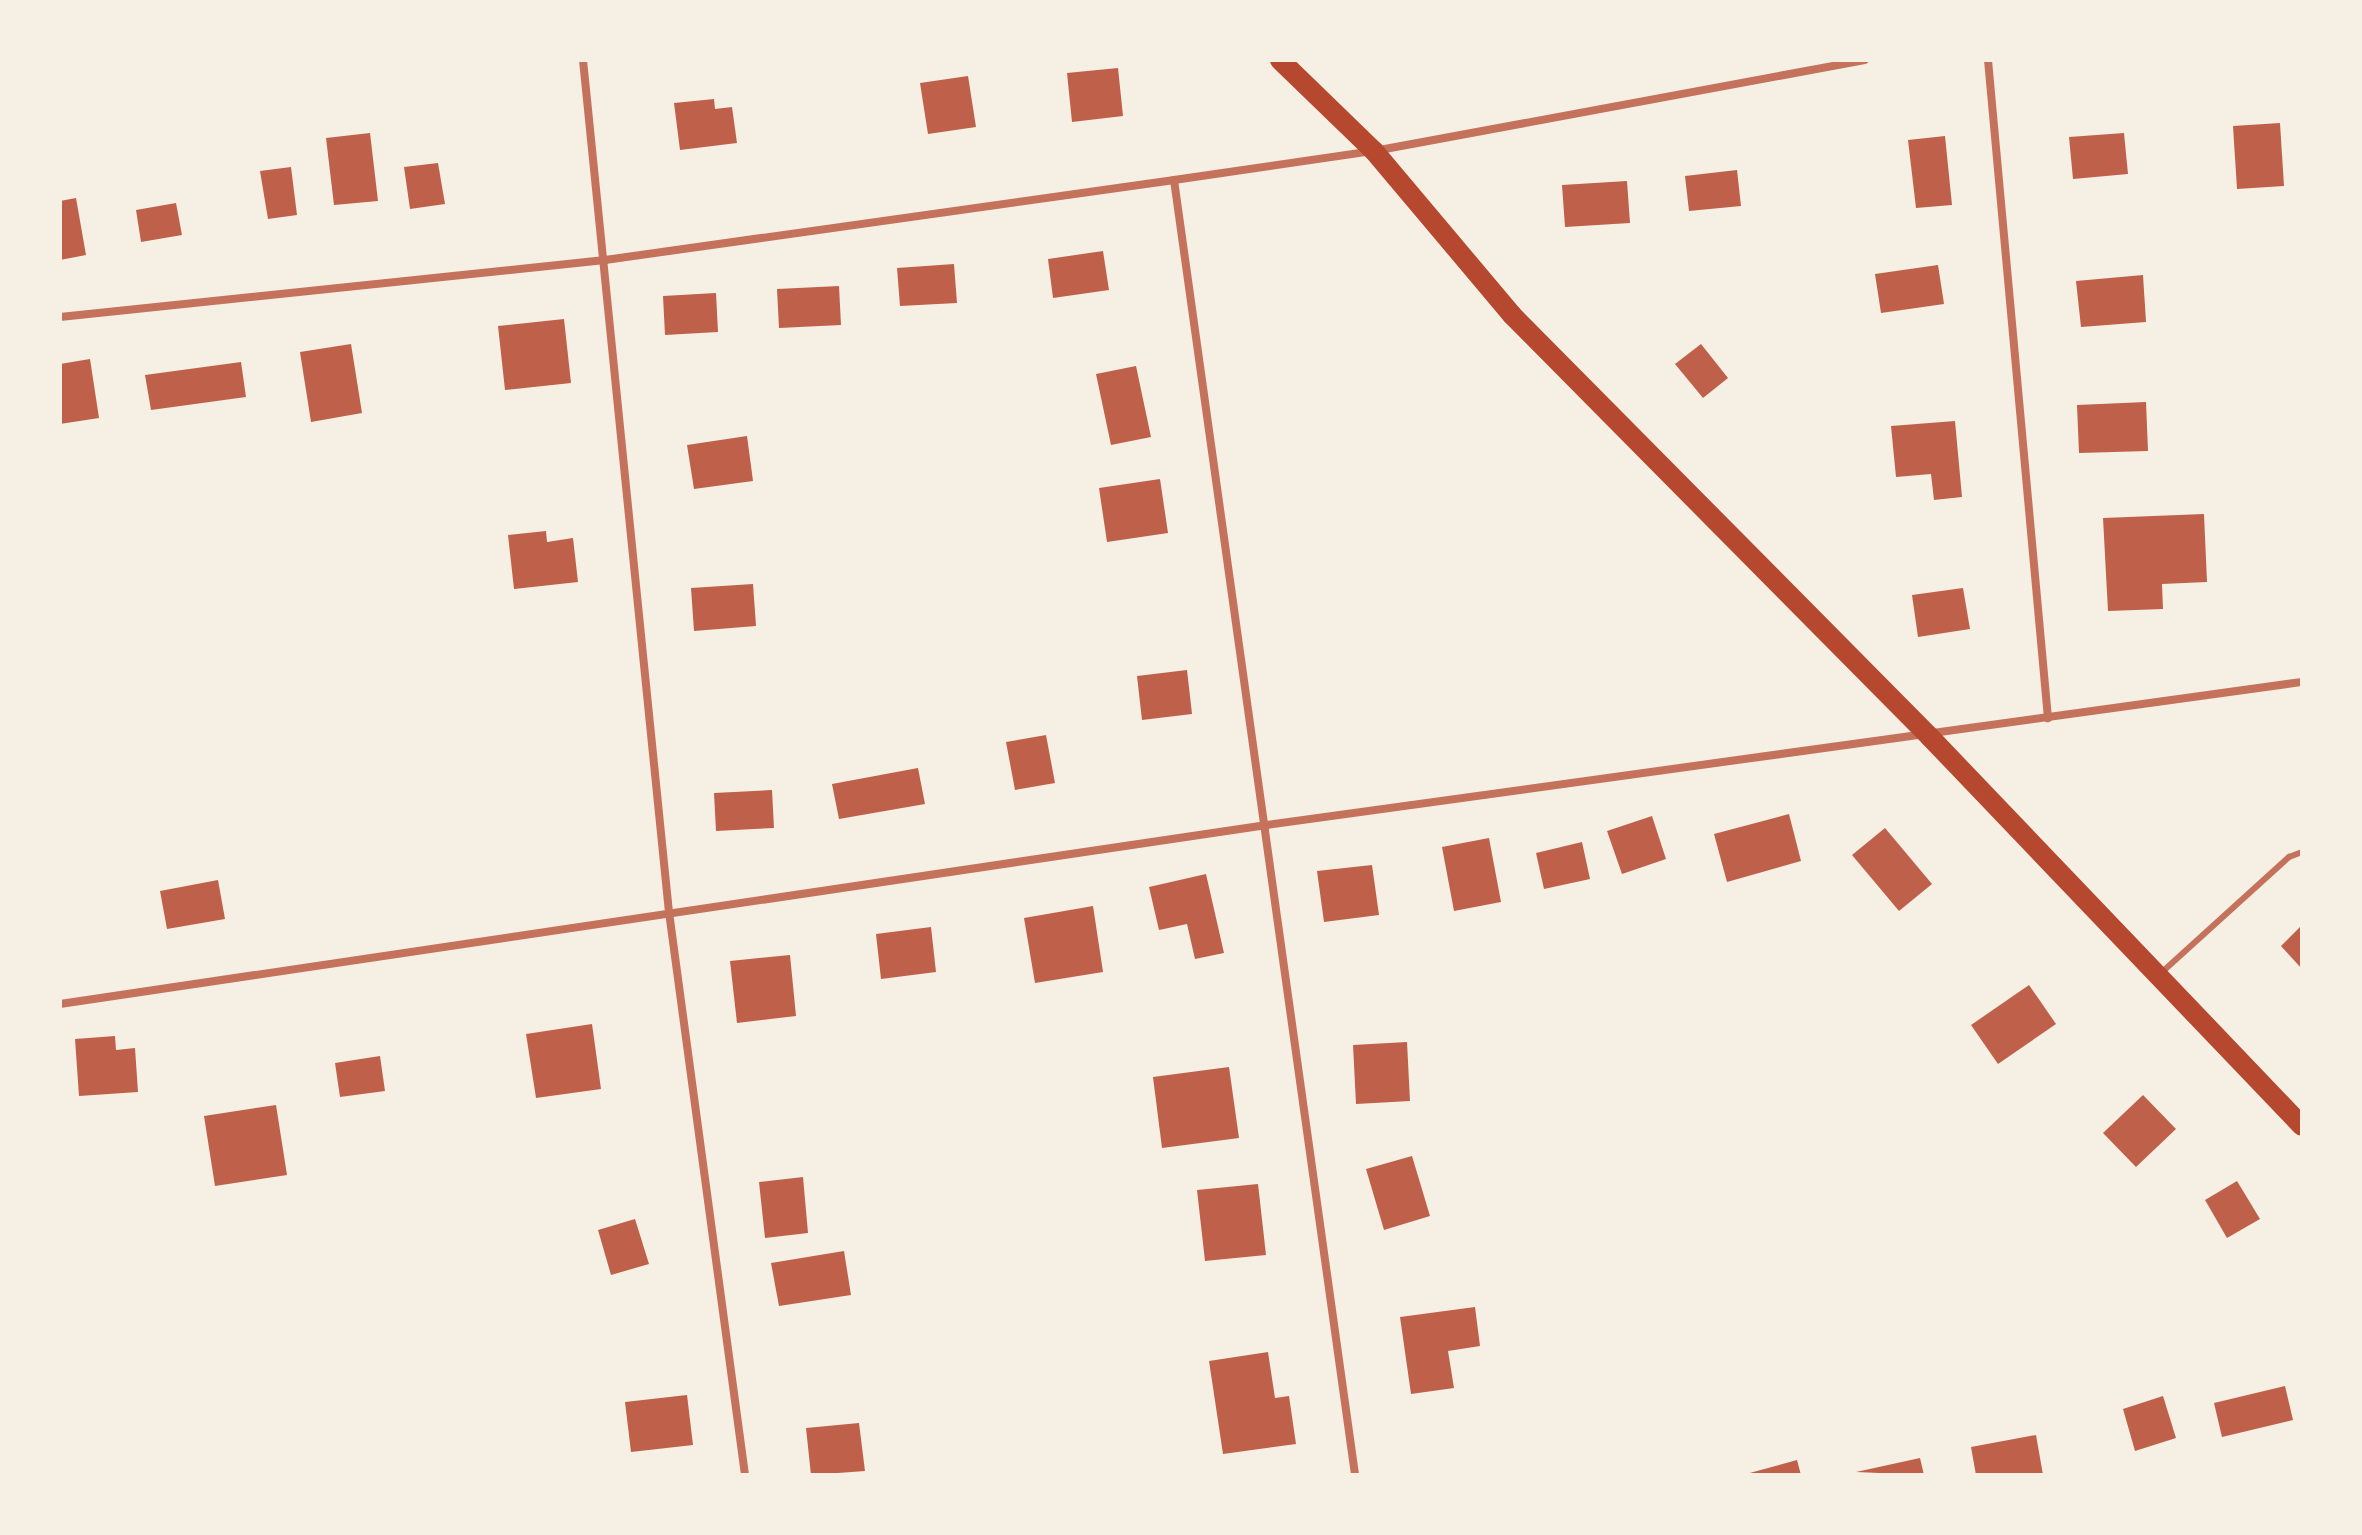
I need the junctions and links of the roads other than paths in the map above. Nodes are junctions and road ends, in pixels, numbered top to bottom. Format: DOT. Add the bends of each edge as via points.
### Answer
graph roads {
  1 [pos="583,60"];
  2 [pos="1280,60"];
  3 [pos="1865,60"];
  4 [pos="1988,60"];
  5 [pos="1374,151"];
  6 [pos="1174,180"];
  7 [pos="605,260"];
  8 [pos="60,317"];
  9 [pos="2302,682"];
  10 [pos="2048,718"];
  11 [pos="1930,737"];
  12 [pos="1267,825"];
  13 [pos="2302,852"];
  14 [pos="669,912"];
  15 [pos="2159,975"];
  16 [pos="60,1004"];
  17 [pos="2302,1126"];
  18 [pos="745,1475"];
  19 [pos="1355,1475"];
  1 -- 7 [label="street"];
  2 -- 5 [label="main road"];
  3 -- 5 [label="street"];
  4 -- 10 [label="street"];
  5 -- 6 [label="street"];
  5 -- 11 [label="main road" via="1512,315"];
  6 -- 7 [label="street"];
  6 -- 12 [label="street"];
  7 -- 8 [label="street"];
  7 -- 14 [label="street"];
  9 -- 10 [label="street"];
  10 -- 11 [label="street"];
  11 -- 12 [label="street"];
  11 -- 15 [label="main road"];
  12 -- 14 [label="street"];
  12 -- 19 [label="street"];
  13 -- 15 [label="lane" via="2289,857"];
  14 -- 16 [label="street"];
  14 -- 18 [label="street"];
  15 -- 17 [label="main road"];
}
